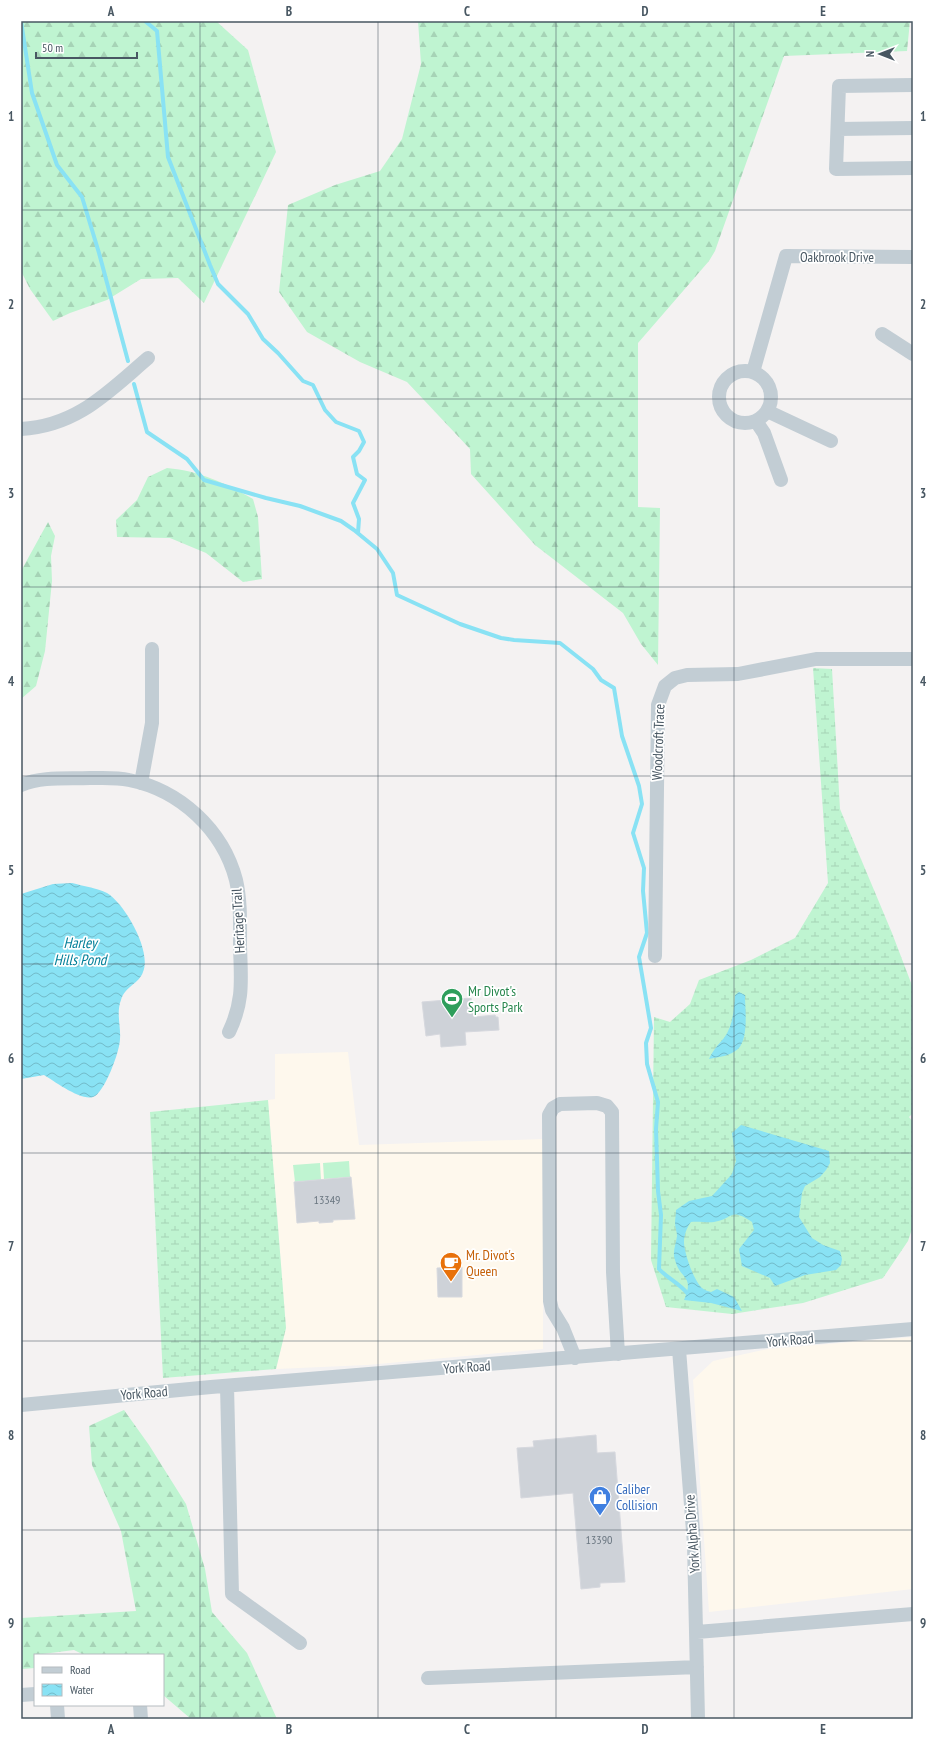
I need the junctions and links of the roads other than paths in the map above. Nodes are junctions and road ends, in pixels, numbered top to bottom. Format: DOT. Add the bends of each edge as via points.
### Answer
graph roads {
  1 [pos="913,85"];
  2 [pos="913,128"];
  3 [pos="838,129"];
  4 [pos="913,168"];
  5 [pos="913,253"];
  6 [pos="913,257"];
  7 [pos="882,334"];
  8 [pos="913,354"];
  9 [pos="148,358"];
  10 [pos="753,372"];
  11 [pos="767,411"];
  12 [pos="756,421"];
  13 [pos="21,428"];
  14 [pos="831,441"];
  15 [pos="781,480"];
  16 [pos="152,649"];
  17 [pos="913,659"];
  18 [pos="141,783"];
  19 [pos="21,785"];
  20 [pos="655,956"];
  21 [pos="229,1032"];
  22 [pos="913,1329"];
  23 [pos="679,1349"];
  24 [pos="618,1354"];
  25 [pos="575,1358"];
  26 [pos="227,1386"];
  27 [pos="21,1404"];
  28 [pos="913,1614"];
  29 [pos="697,1632"];
  30 [pos="300,1643"];
  31 [pos="697,1667"];
  32 [pos="428,1678"];
  33 [pos="34,1694"];
  34 [pos="21,1695"];
  35 [pos="58,1706"];
  36 [pos="140,1706"];
  37 [pos="58,1719"];
  38 [pos="141,1719"];
  39 [pos="698,1719"];
  1 -- 3 [label="street" via="839,86"];
  2 -- 3 [label="street"];
  3 -- 4 [label="street" via="836,169"];
  5 -- 6 [label="street"];
  6 -- 10 [label="street, Oakbrook Drive" via="786,256"];
  7 -- 8 [label="street"];
  9 -- 13 [label="street" via="80,412 50,425"];
  10 -- 11 [label="street" via="766,381 769,388 770,404"];
  10 -- 12 [label="street" via="745,371 729,377 723,383 719,399 721,407 732,420 740,423"];
  11 -- 12 [label="street"];
  11 -- 14 [label="street"];
  12 -- 15 [label="street" via="764,433"];
  16 -- 18 [label="street" via="152,723"];
  17 -- 20 [label="street, Woodcroft Trace" via="816,659 738,674 681,676 669,682 661,692 658,705"];
  18 -- 19 [label="street, Heritage Trail" via="120,778 52,779 36,780"];
  18 -- 21 [label="street, Heritage Trail" via="175,798 195,812 211,829 236,879 240,902 241,998"];
  22 -- 23 [label="street, York Road"];
  23 -- 24 [label="street, York Road"];
  23 -- 29 [label="street, York Alpha Drive" via="694,1544"];
  24 -- 25 [label="street, York Road"];
  24 -- 25 [label="street" via="613,1272 612,1112 606,1106 597,1103 560,1104 553,1108 549,1115 550,1301"];
  25 -- 26 [label="street, York Road"];
  26 -- 27 [label="street, York Road"];
  26 -- 30 [label="street" via="232,1594"];
  28 -- 29 [label="street"];
  29 -- 31 [label="street, York Alpha Drive"];
  31 -- 32 [label="street"];
  31 -- 39 [label="street, York Alpha Drive"];
  33 -- 34 [label="street"];
  35 -- 37 [label="street"];
  36 -- 38 [label="street"];
}
